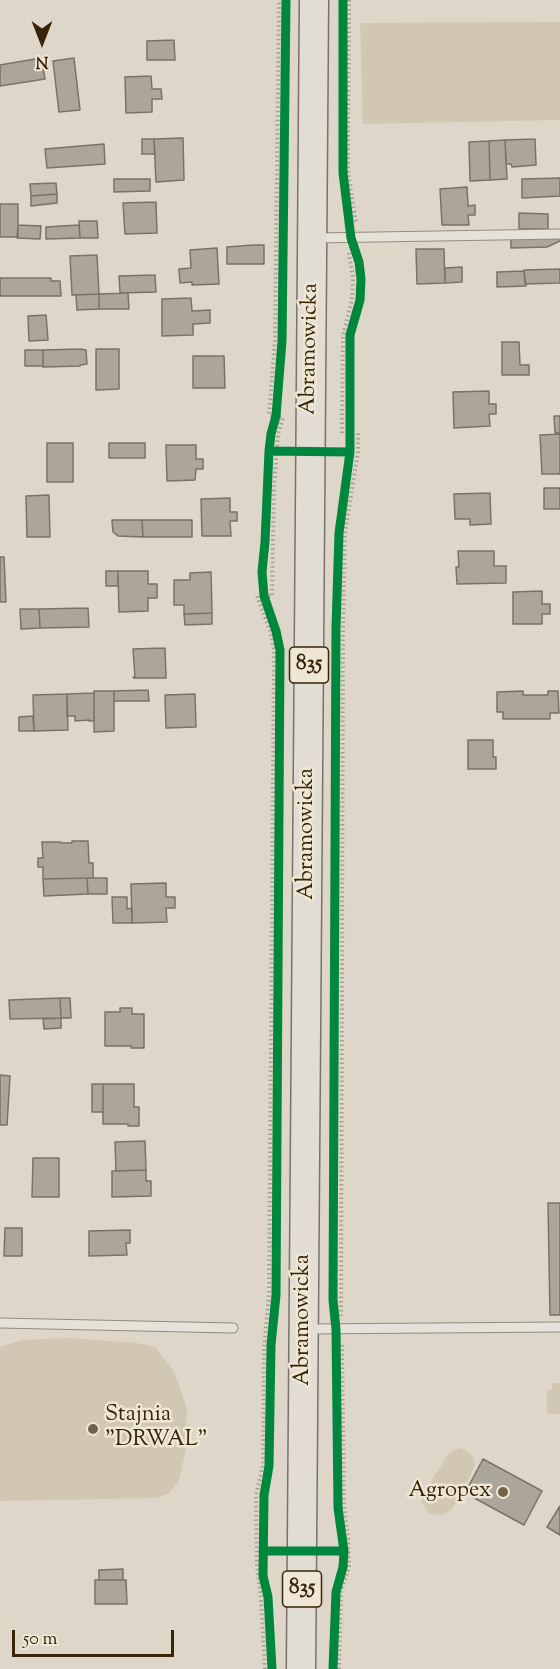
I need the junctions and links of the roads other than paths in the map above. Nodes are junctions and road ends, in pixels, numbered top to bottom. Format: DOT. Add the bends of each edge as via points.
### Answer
graph roads {
  1 [pos="314,0"];
  2 [pos="560,234"];
  3 [pos="312,238"];
  4 [pos="0,1323"];
  5 [pos="560,1327"];
  6 [pos="233,1328"];
  7 [pos="304,1329"];
  8 [pos="301,1669"];
  1 -- 3 [label="main road, Abramowicka / 835"];
  2 -- 3 [label="lane"];
  3 -- 7 [label="main road, Abramowicka / 835"];
  4 -- 6 [label="lane"];
  5 -- 7 [label="lane"];
  7 -- 8 [label="main road, Abramowicka / 835"];
}
